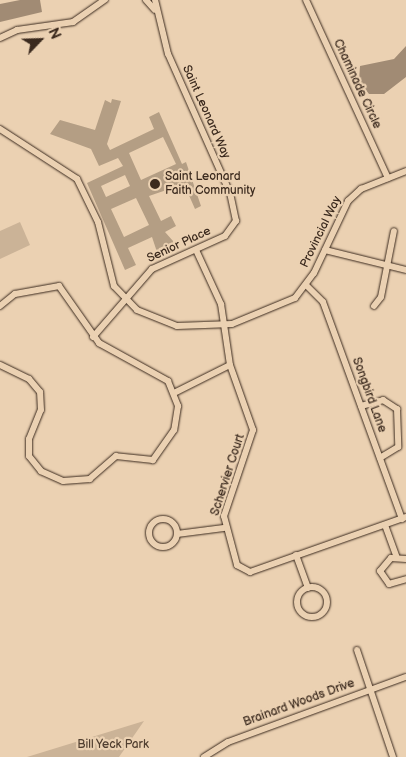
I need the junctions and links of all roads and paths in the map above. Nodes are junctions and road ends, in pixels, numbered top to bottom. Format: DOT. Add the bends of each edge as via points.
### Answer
graph roads {
  1 [pos="105,0"];
  2 [pos="146,0"];
  3 [pos="155,0"];
  4 [pos="306,0"];
  5 [pos="155,10"];
  6 [pos="0,38"];
  7 [pos="0,129"];
  8 [pos="406,171"];
  9 [pos="388,178"];
  10 [pos="236,222"];
  11 [pos="394,231"];
  12 [pos="196,250"];
  13 [pos="325,250"];
  14 [pos="386,266"];
  15 [pos="406,270"];
  16 [pos="306,285"];
  17 [pos="124,298"];
  18 [pos="0,306"];
  19 [pos="374,306"];
  20 [pos="223,325"];
  21 [pos="93,336"];
  22 [pos="0,365"];
  23 [pos="230,365"];
  24 [pos="176,392"];
  25 [pos="361,406"];
  26 [pos="380,458"];
  27 [pos="404,518"];
  28 [pos="385,525"];
  29 [pos="224,528"];
  30 [pos="177,534"];
  31 [pos="296,555"];
  32 [pos="396,556"];
  33 [pos="406,559"];
  34 [pos="406,579"];
  35 [pos="308,588"];
  36 [pos="357,650"];
  37 [pos="406,677"];
  38 [pos="371,690"];
  39 [pos="204,757"];
  40 [pos="393,757"];
  1 -- 6 [label="street" via="72,22"];
  2 -- 5 [label="street, Saint Leonard Way"];
  3 -- 5 [label="street, Saint Leonard Way"];
  4 -- 9 [label="street, Chaminade Circle"];
  5 -- 10 [label="street, Saint Leonard Way" via="176,74 235,206"];
  7 -- 17 [label="street" via="77,179 98,222 108,274"];
  8 -- 9 [label="street, Provincial Way"];
  9 -- 13 [label="street, Provincial Way" via="361,189 348,201"];
  10 -- 12 [label="street, Senior Place" via="225,236"];
  11 -- 14 [label="street"];
  12 -- 17 [label="street, Senior Place" via="152,269"];
  12 -- 20 [label="street, Schervier Court" via="221,304"];
  13 -- 14 [label="street"];
  13 -- 16 [label="street, Provincial Way"];
  14 -- 15 [label="street"];
  14 -- 19 [label="street" via="381,297"];
  16 -- 20 [label="street, Provincial Way" via="281,305"];
  16 -- 25 [label="street, Songbird Lane" via="324,302"];
  17 -- 20 [label="street, Provincial Way" via="151,317 177,326"];
  17 -- 21 [label="street, Senior Place"];
  18 -- 21 [label="street" via="15,294 59,286"];
  20 -- 23 [label="street, Schervier Court"];
  21 -- 24 [label="street" via="105,348 162,376"];
  22 -- 24 [label="street" via="29,379 40,392 41,410 28,446 32,463 69,483 90,479 116,456 142,462 158,456 177,420"];
  23 -- 24 [label="street"];
  23 -- 29 [label="street, Schervier Court" via="253,436 226,510"];
  25 -- 26 [label="street, Songbird Lane"];
  25 -- 26 [label="street" via="383,400 397,409 398,446"];
  26 -- 27 [label="street, Songbird Lane"];
  27 -- 28 [label="street, Schervier Court"];
  28 -- 31 [label="street, Schervier Court"];
  28 -- 32 [label="street"];
  29 -- 30 [label="street"];
  29 -- 31 [label="street, Schervier Court" via="243,570"];
  30 -- 30 [label="street" via="169,520 157,520 151,525 150,541 168,547"];
  31 -- 35 [label="street"];
  32 -- 33 [label="street"];
  32 -- 34 [label="street" via="383,563 380,576 389,584"];
  35 -- 35 [label="street" via="297,603 309,617 324,612 327,600 320,590"];
  36 -- 38 [label="street"];
  37 -- 38 [label="street, Brainard Woods Drive"];
  38 -- 39 [label="street, Brainard Woods Drive" via="228,742"];
  38 -- 40 [label="street"];
}
